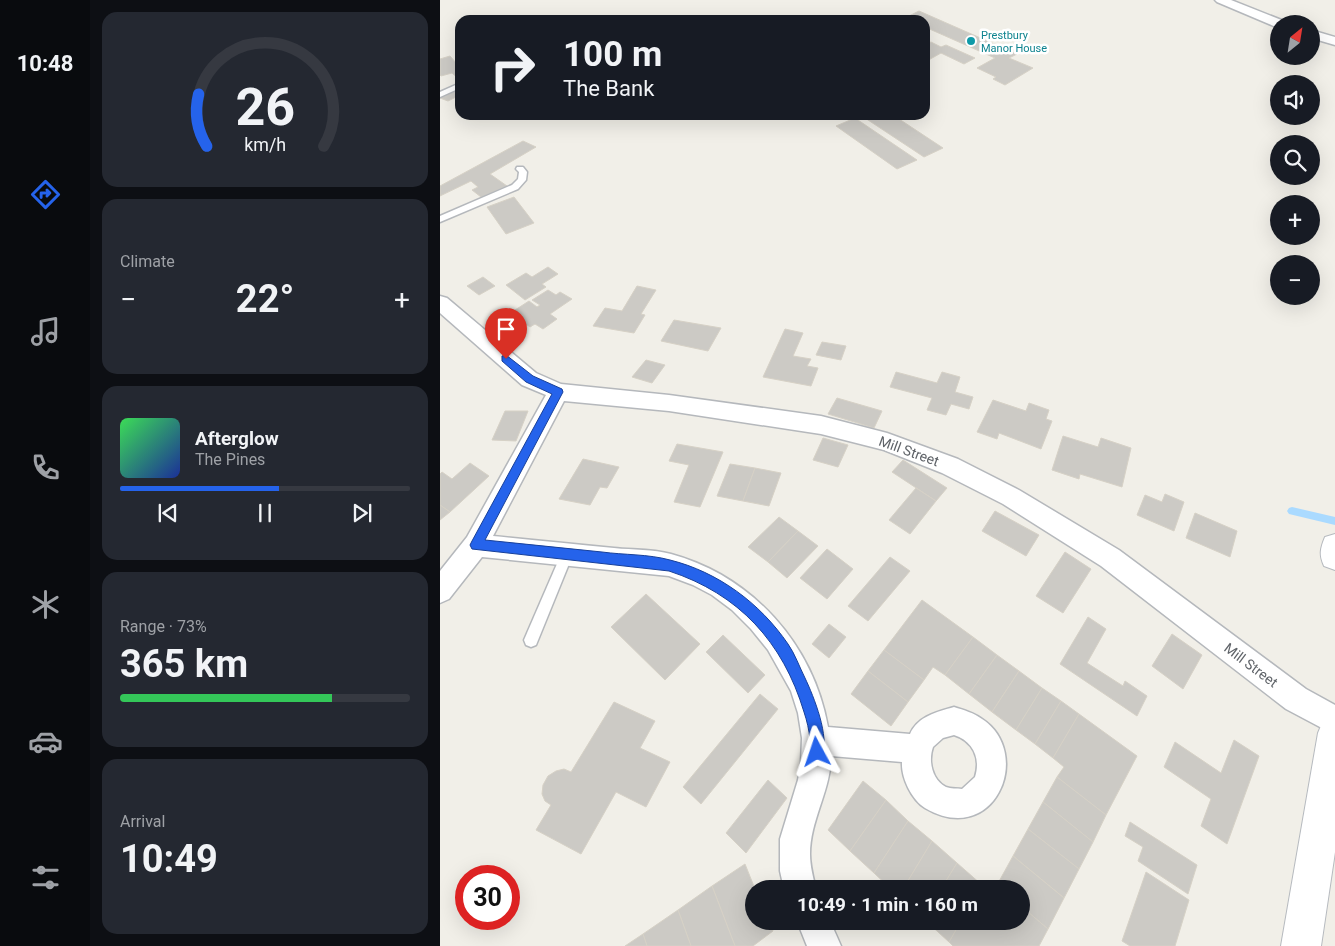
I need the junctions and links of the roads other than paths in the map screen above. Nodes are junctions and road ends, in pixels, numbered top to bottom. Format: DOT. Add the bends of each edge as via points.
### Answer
graph roads {
  1 [pos="1221,0"];
  2 [pos="1270,20"];
  3 [pos="1320,37"];
  4 [pos="1335,41"];
  5 [pos="455,88"];
  6 [pos="440,95"];
  7 [pos="520,169"];
  8 [pos="440,220"];
  9 [pos="440,303"];
  10 [pos="558,392"];
  11 [pos="476,545"];
  12 [pos="1335,547"];
  13 [pos="567,554"];
  14 [pos="1335,556"];
  15 [pos="440,591"];
  16 [pos="531,640"];
  17 [pos="817,740"];
  18 [pos="1333,747"];
  19 [pos="917,749"];
  20 [pos="797,880"];
  21 [pos="817,930"];
  22 [pos="824,946"];
  23 [pos="1301,946"];
  1 -- 2 [label="street"];
  3 -- 4 [label="street"];
  5 -- 6 [label="lane"];
  7 -- 8 [label="lane" via="524,176 519,184"];
  9 -- 10 [label="street, Mill Street" via="530,379"];
  10 -- 11 [label="street"];
  10 -- 18 [label="street, Mill Street" via="669,403 821,425 887,442 943,462 1011,496 1110,558 1296,699"];
  11 -- 13 [label="street"];
  11 -- 15 [label="street"];
  12 -- 14 [label="main road"];
  13 -- 16 [label="lane"];
  13 -- 17 [label="street" via="669,565 696,574 745,604 766,625 795,670 812,715"];
  17 -- 19 [label="street"];
  17 -- 20 [label="street" via="811,789 796,834"];
  18 -- 23 [label="main road"];
  21 -- 22 [label="street"];
}
